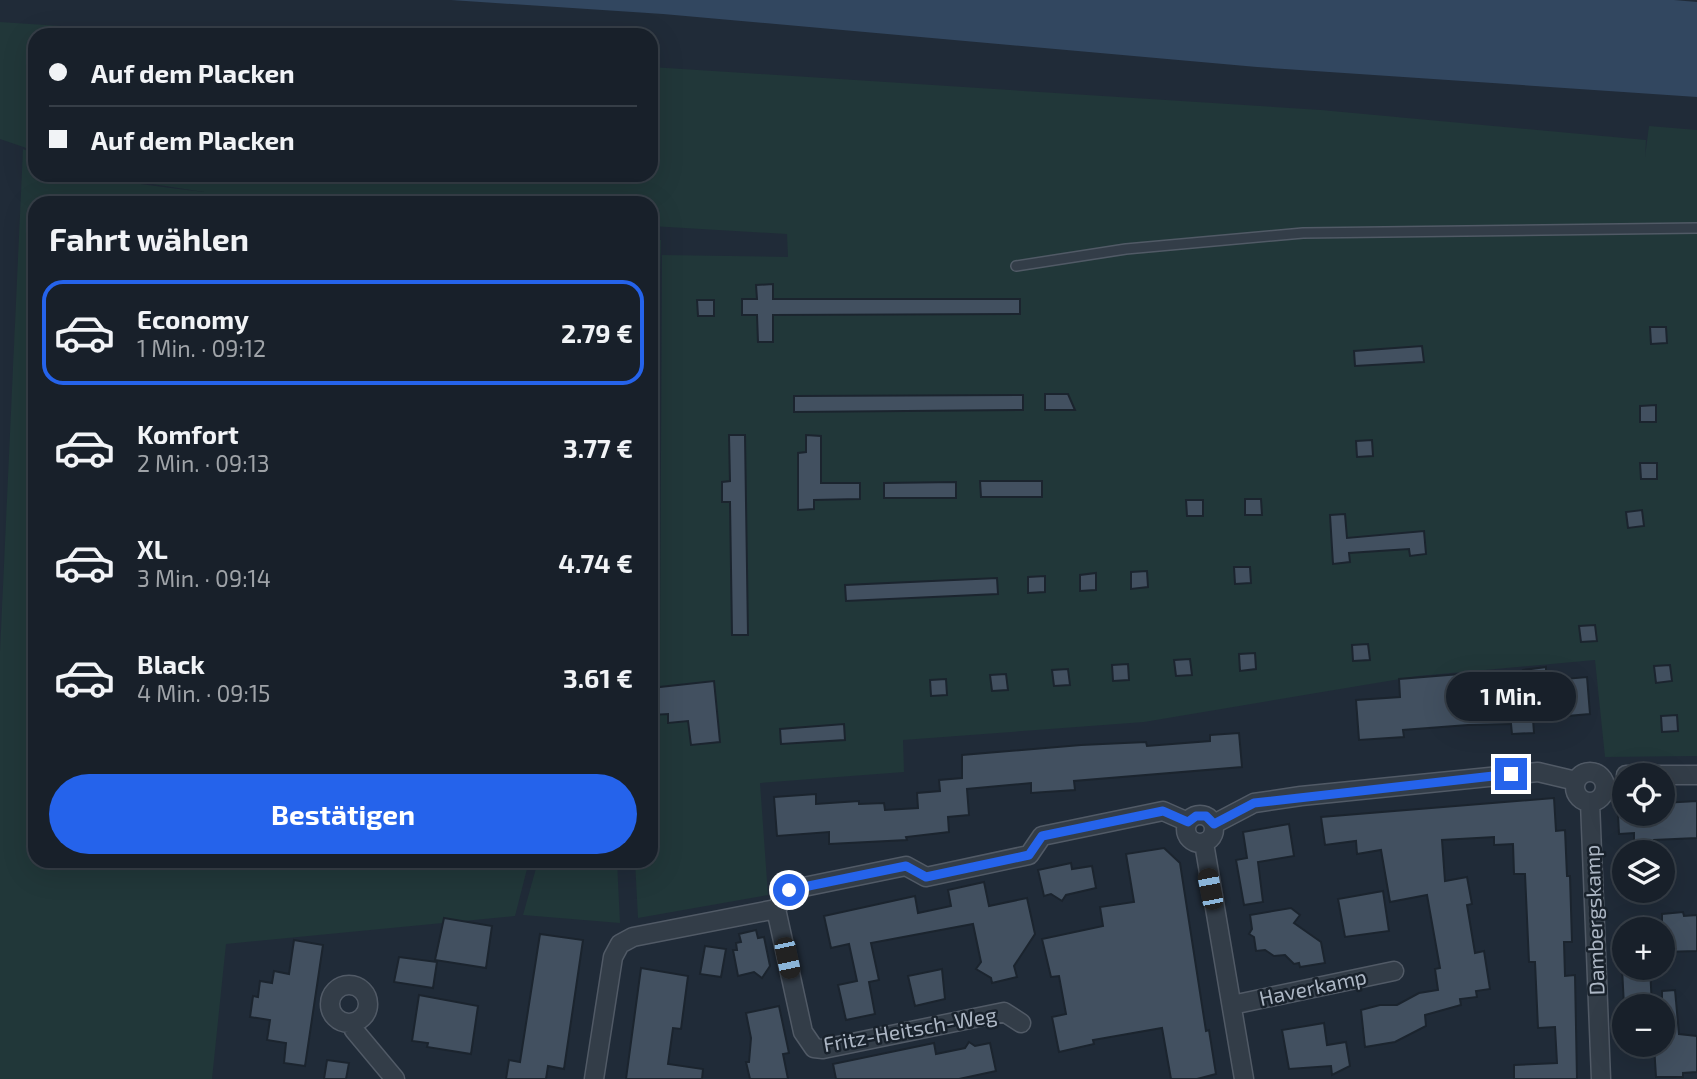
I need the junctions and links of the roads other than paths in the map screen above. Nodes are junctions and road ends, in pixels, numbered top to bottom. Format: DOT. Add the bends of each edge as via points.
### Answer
graph roads {
  1 [pos="1697,228"];
  2 [pos="1016,266"];
  3 [pos="1675,775"];
  4 [pos="1697,775"];
  5 [pos="1576,781"];
  6 [pos="1612,782"];
  7 [pos="1604,785"];
  8 [pos="1590,802"];
  9 [pos="1188,822"];
  10 [pos="1214,824"];
  11 [pos="1204,844"];
  12 [pos="776,909"];
  13 [pos="1394,971"];
  14 [pos="1232,1005"];
  15 [pos="355,1022"];
  16 [pos="1021,1023"];
  17 [pos="395,1079"];
  18 [pos="594,1079"];
  19 [pos="1244,1079"];
  20 [pos="1601,1079"];
  1 -- 2 [label="lane" via="1303,233 1126,249"];
  3 -- 4 [label="street"];
  5 -- 7 [label="street" via="1593,773"];
  5 -- 8 [label="street" via="1578,796"];
  5 -- 10 [label="street" via="1538,772 1301,796 1254,803"];
  6 -- 7 [label="street"];
  7 -- 8 [label="street" via="1601,797"];
  8 -- 20 [label="street, Dambergskamp"];
  9 -- 10 [label="street" via="1202,815"];
  9 -- 11 [label="street" via="1188,837"];
  9 -- 12 [label="street" via="1163,811 1042,836 1029,855 926,877 906,866 789,890"];
  10 -- 11 [label="street" via="1214,835"];
  11 -- 14 [label="street"];
  12 -- 16 [label="street, Fritz-Heitsch-Weg" via="803,1032 814,1048 1004,1012"];
  12 -- 18 [label="street" via="633,937 620,944 613,957"];
  13 -- 14 [label="street, Haverkamp"];
  14 -- 19 [label="street"];
  15 -- 17 [label="street" via="355,1030"];
}
